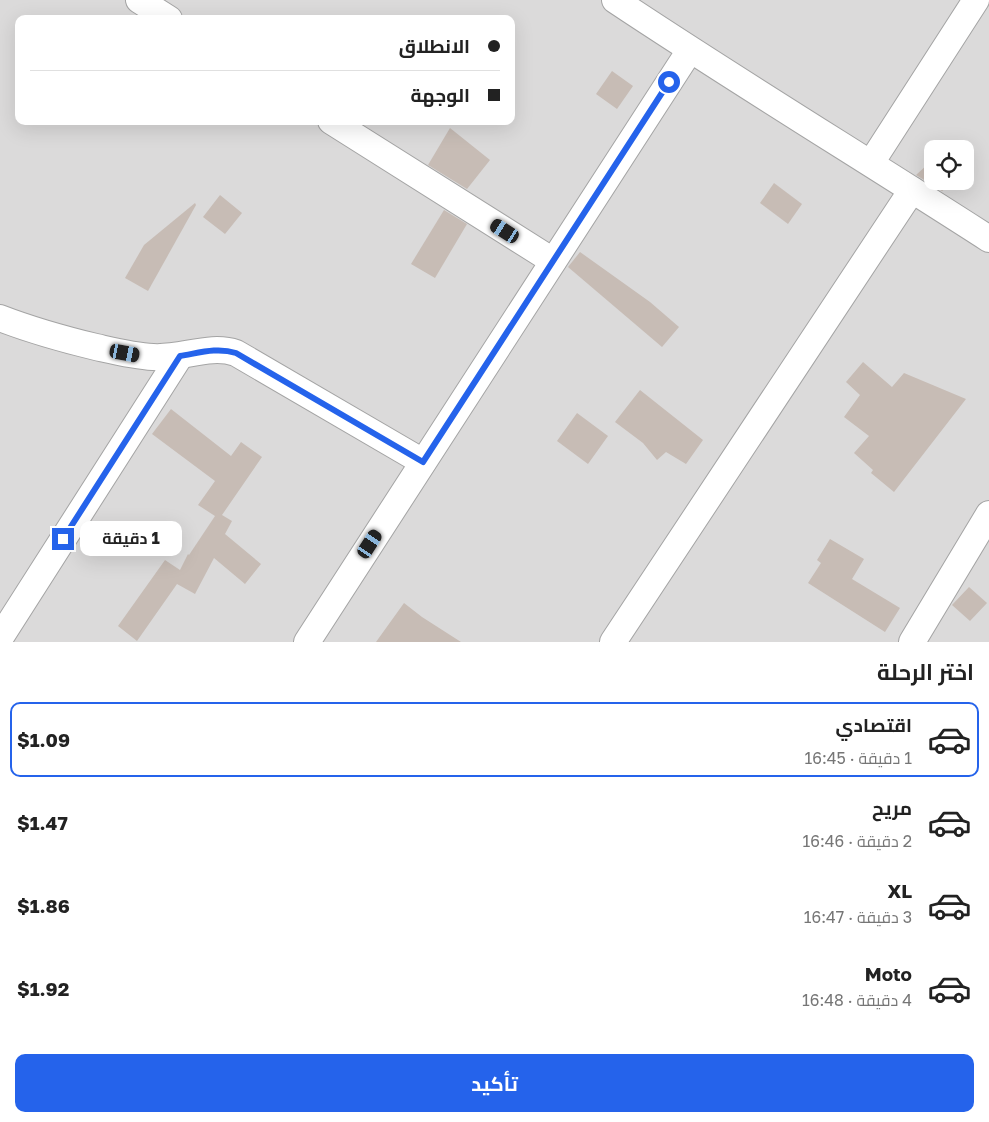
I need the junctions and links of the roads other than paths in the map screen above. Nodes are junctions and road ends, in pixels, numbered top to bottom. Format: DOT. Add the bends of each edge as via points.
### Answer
graph roads {
  1 [pos="139,0"];
  2 [pos="615,0"];
  3 [pos="976,0"];
  4 [pos="163,15"];
  5 [pos="690,50"];
  6 [pos="337,125"];
  7 [pos="871,163"];
  8 [pos="912,190"];
  9 [pos="989,240"];
  10 [pos="553,262"];
  11 [pos="0,318"];
  12 [pos="180,356"];
  13 [pos="423,462"];
  14 [pos="987,523"];
  15 [pos="0,638"];
  16 [pos="306,642"];
  17 [pos="613,642"];
  18 [pos="912,642"];
  1 -- 4 [label="street"];
  2 -- 5 [label="street"];
  3 -- 7 [label="street"];
  5 -- 7 [label="street"];
  5 -- 10 [label="street"];
  6 -- 10 [label="street"];
  7 -- 8 [label="street"];
  8 -- 9 [label="street"];
  8 -- 17 [label="street"];
  10 -- 13 [label="street"];
  11 -- 12 [label="street" via="110,350 153,358"];
  12 -- 13 [label="street" via="212,350 236,353"];
  12 -- 15 [label="street"];
  13 -- 16 [label="street"];
  14 -- 18 [label="street"];
}
